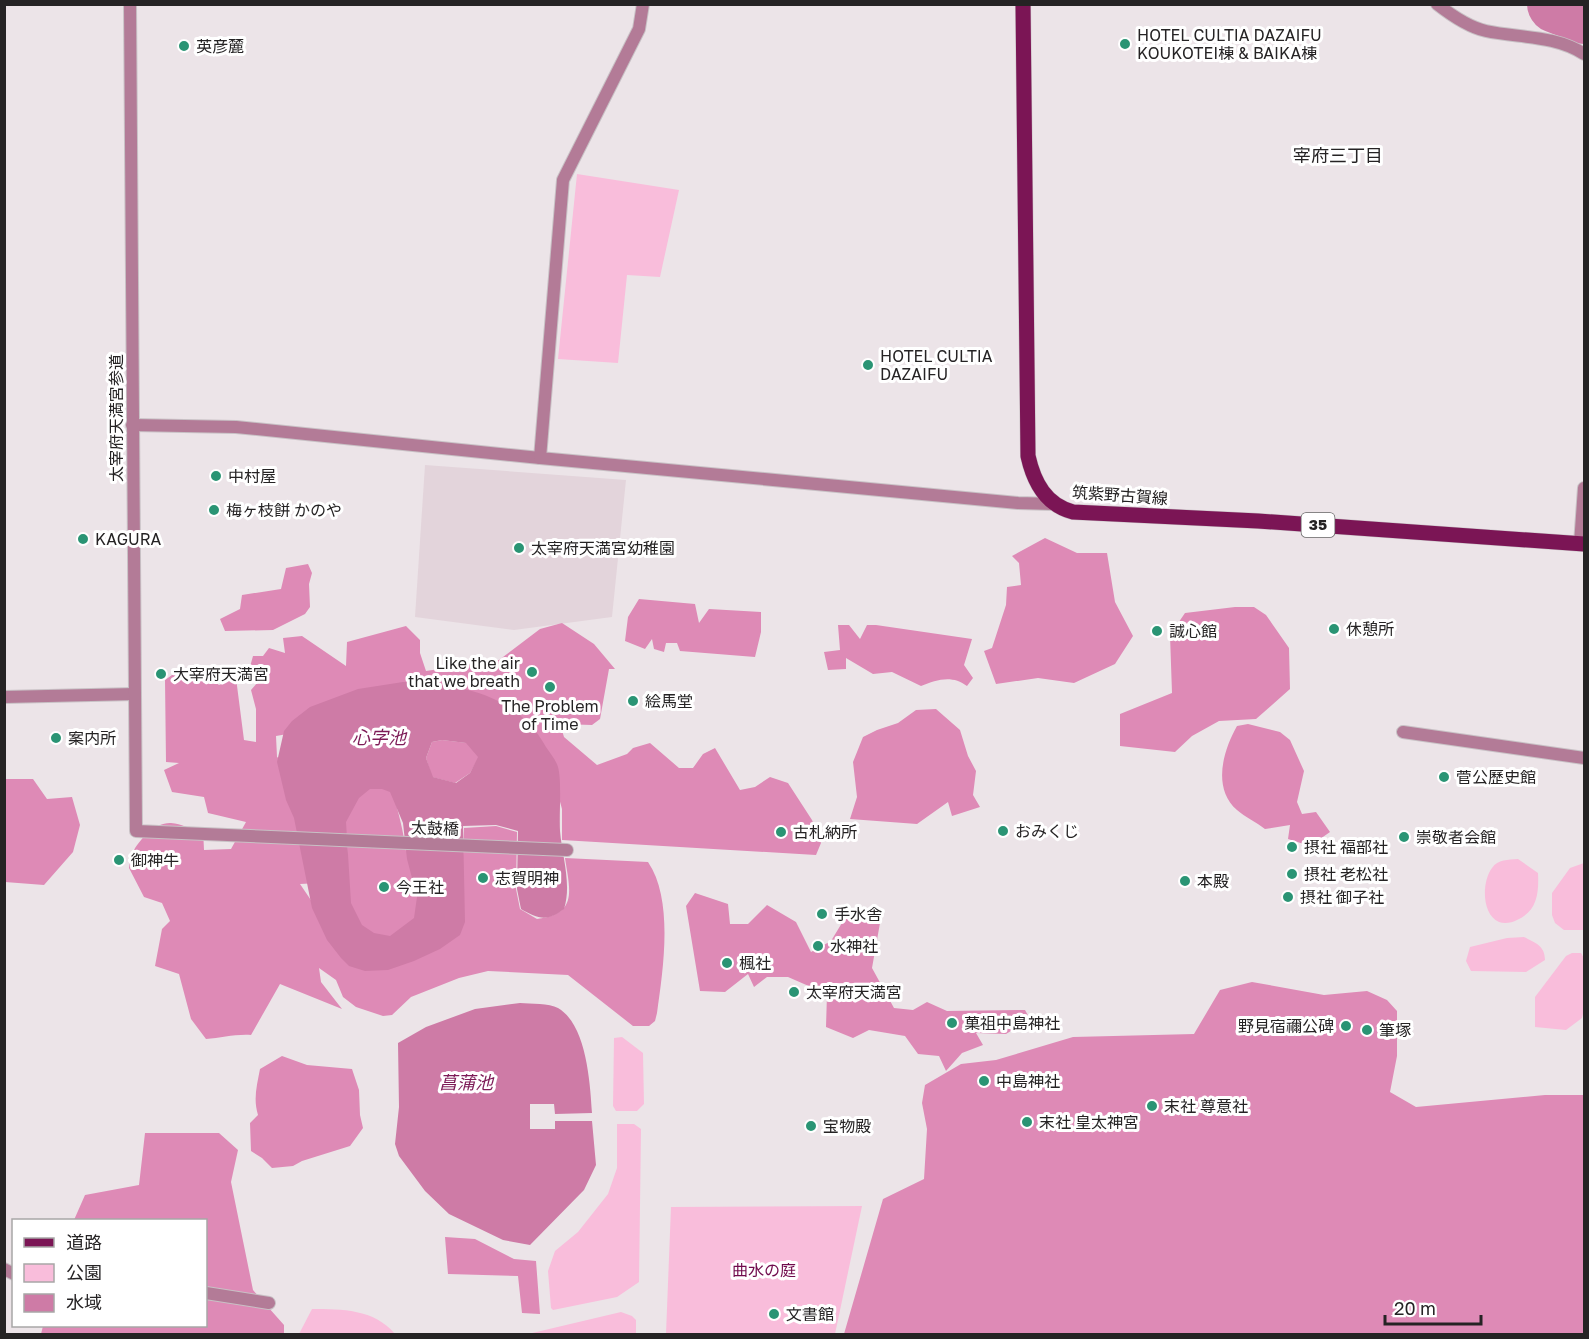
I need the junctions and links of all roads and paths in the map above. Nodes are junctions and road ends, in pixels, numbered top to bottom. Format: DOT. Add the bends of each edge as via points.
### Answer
graph roads {
  1 [pos="130,4"];
  2 [pos="643,4"];
  3 [pos="1023,4"];
  4 [pos="1437,4"];
  5 [pos="1584,54"];
  6 [pos="132,425"];
  7 [pos="540,458"];
  8 [pos="1584,488"];
  9 [pos="1054,504"];
  10 [pos="1582,544"];
  11 [pos="135,694"];
  12 [pos="4,697"];
  13 [pos="1403,732"];
  14 [pos="1584,758"];
  15 [pos="351,840"];
  16 [pos="567,849"];
  17 [pos="207,1293"];
  18 [pos="269,1303"];
  1 -- 6 [label="street, 太宰府天満宮参道"];
  2 -- 7 [label="street" via="639,29 564,180"];
  3 -- 9 [label="main road, 筑紫野古賀線" via="1028,456 1032,473"];
  4 -- 5 [label="street" via="1484,30 1538,37"];
  6 -- 7 [label="street" via="236,427"];
  6 -- 11 [label="street, 太宰府天満宮参道"];
  7 -- 9 [label="street"];
  8 -- 10 [label="street"];
  9 -- 10 [label="main road, 筑紫野古賀線 / 35" via="1073,512"];
  11 -- 12 [label="street"];
  11 -- 15 [label="street, 太宰府天満宮参道" via="136,831"];
  13 -- 14 [label="street"];
  15 -- 16 [label="street, 太鼓橋"];
  17 -- 18 [label="street"];
}
